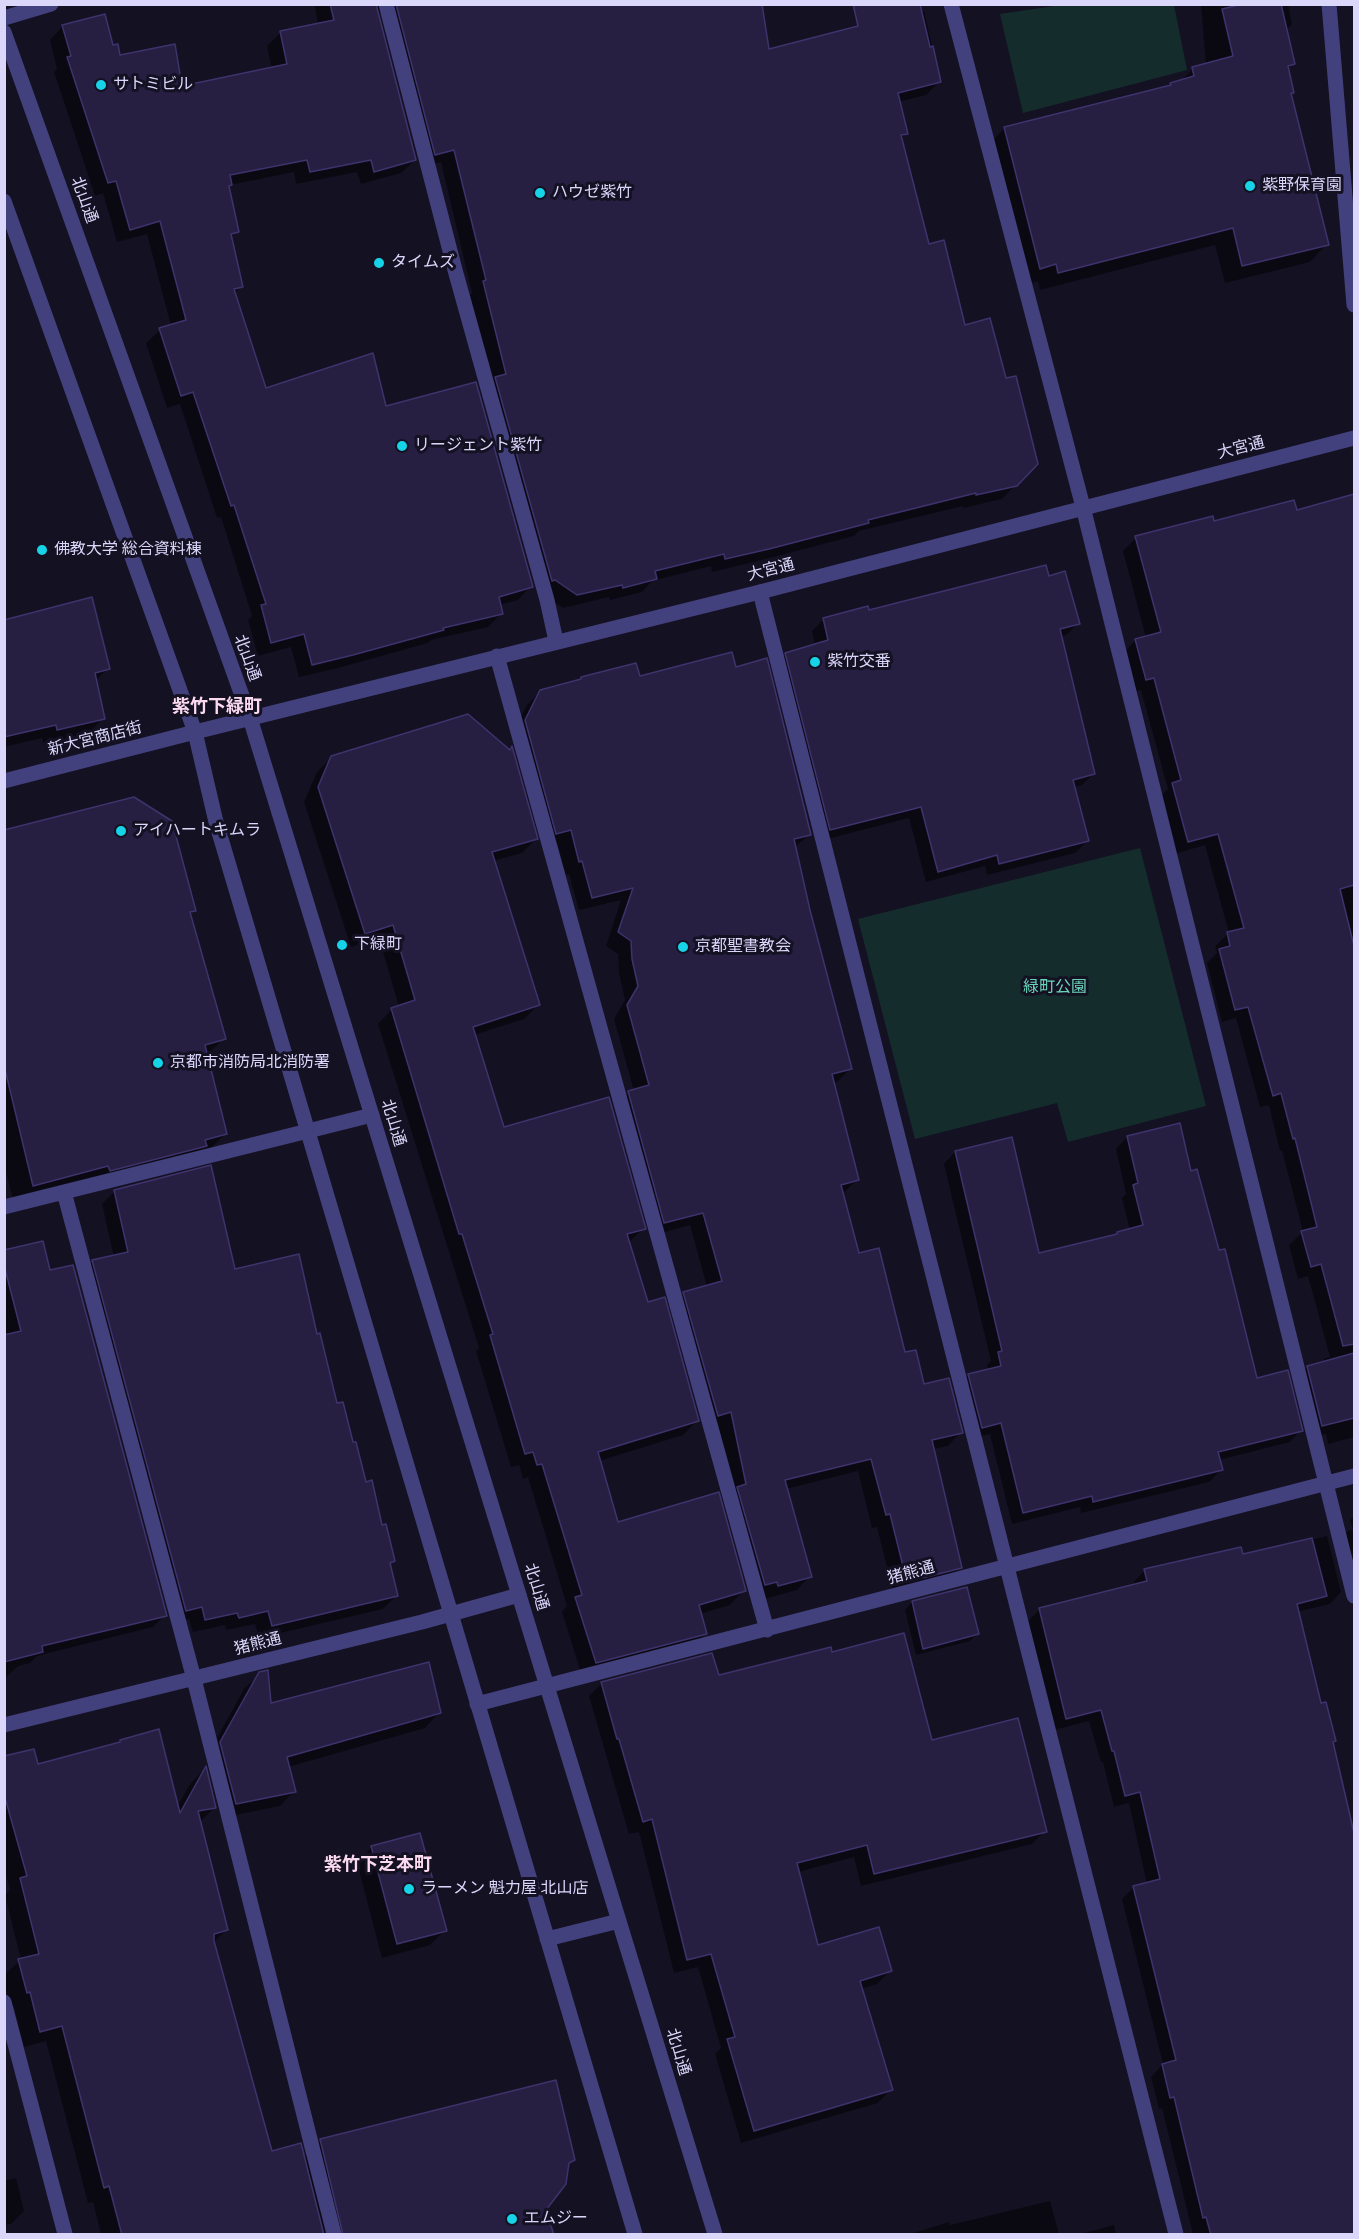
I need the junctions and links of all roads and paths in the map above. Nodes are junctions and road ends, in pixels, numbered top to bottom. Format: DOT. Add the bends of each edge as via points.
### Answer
graph roads {
  1 [pos="51,4"];
  2 [pos="387,4"];
  3 [pos="951,4"];
  4 [pos="1329,4"];
  5 [pos="4,18"];
  6 [pos="4,32"];
  7 [pos="4,201"];
  8 [pos="1354,305"];
  9 [pos="1354,438"];
  10 [pos="1083,507"];
  11 [pos="759,592"];
  12 [pos="556,640"];
  13 [pos="497,656"];
  14 [pos="250,718"];
  15 [pos="195,732"];
  16 [pos="4,781"];
  17 [pos="372,1114"];
  18 [pos="308,1131"];
  19 [pos="64,1192"];
  20 [pos="4,1207"];
  21 [pos="1354,1476"];
  22 [pos="1326,1483"];
  23 [pos="1006,1567"];
  24 [pos="519,1595"];
  25 [pos="1354,1596"];
  26 [pos="451,1615"];
  27 [pos="767,1630"];
  28 [pos="194,1679"];
  29 [pos="547,1686"];
  30 [pos="477,1704"];
  31 [pos="4,1725"];
  32 [pos="619,1921"];
  33 [pos="547,1939"];
  34 [pos="4,2002"];
  35 [pos="65,2235"];
  36 [pos="334,2235"];
  37 [pos="635,2235"];
  38 [pos="715,2235"];
  39 [pos="1176,2235"];
  1 -- 5 [label="street"];
  2 -- 12 [label="street"];
  3 -- 10 [label="street"];
  4 -- 8 [label="street"];
  6 -- 14 [label="street, 北山通"];
  7 -- 15 [label="street"];
  9 -- 10 [label="street, 大宮通"];
  10 -- 11 [label="street, 大宮通"];
  10 -- 22 [label="street"];
  11 -- 12 [label="street, 大宮通"];
  11 -- 23 [label="street"];
  12 -- 13 [label="street, 大宮通"];
  13 -- 14 [label="street, 大宮通"];
  13 -- 27 [label="street"];
  14 -- 15 [label="street, 大宮通"];
  14 -- 17 [label="street, 北山通"];
  15 -- 16 [label="street, 新大宮商店街"];
  15 -- 18 [label="street" via="216,822"];
  17 -- 18 [label="street"];
  17 -- 24 [label="street, 北山通"];
  18 -- 19 [label="street"];
  18 -- 26 [label="street"];
  19 -- 20 [label="street"];
  19 -- 28 [label="street"];
  21 -- 22 [label="street, 猪熊通"];
  22 -- 23 [label="street, 猪熊通"];
  22 -- 25 [label="street"];
  23 -- 27 [label="street, 猪熊通"];
  23 -- 39 [label="street"];
  24 -- 26 [label="street, 猪熊通"];
  24 -- 29 [label="street, 北山通"];
  26 -- 28 [label="street, 猪熊通"];
  26 -- 30 [label="street"];
  27 -- 29 [label="street, 猪熊通"];
  28 -- 31 [label="street, 猪熊通"];
  28 -- 36 [label="street"];
  29 -- 30 [label="street, 猪熊通"];
  29 -- 32 [label="street, 北山通"];
  30 -- 33 [label="street"];
  32 -- 33 [label="street"];
  32 -- 38 [label="street, 北山通"];
  33 -- 37 [label="street"];
  34 -- 35 [label="street"];
}
